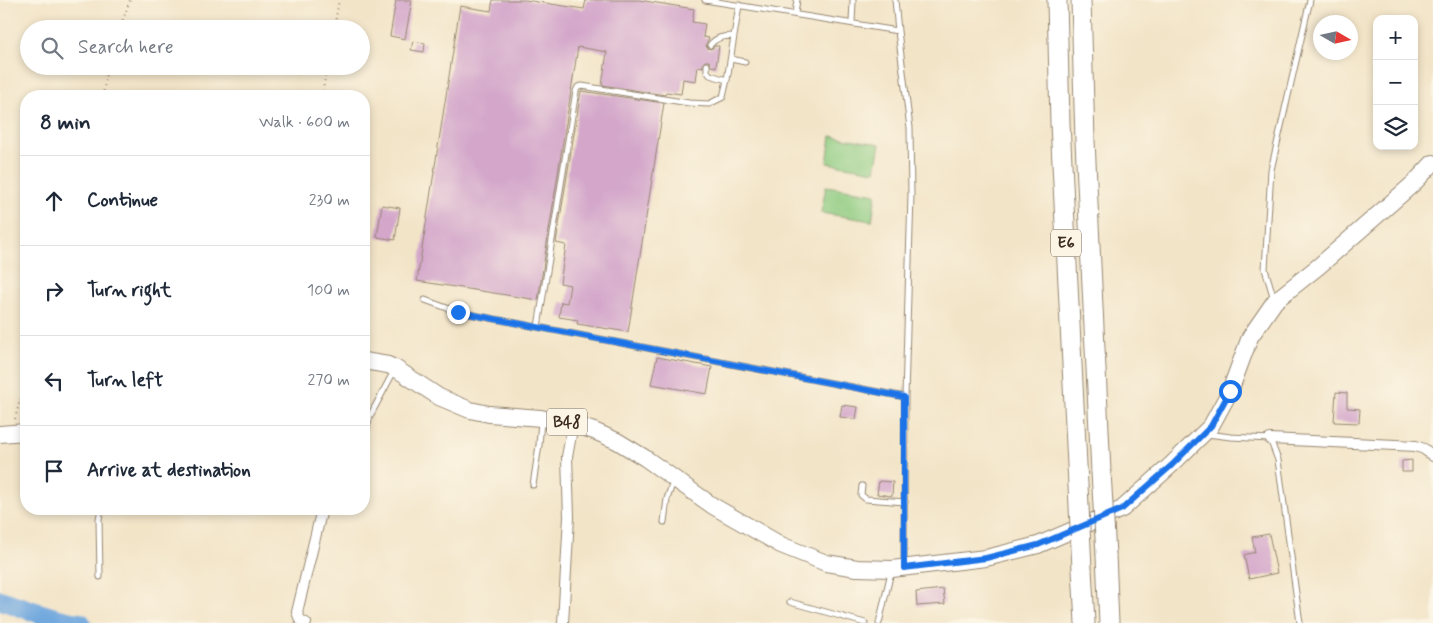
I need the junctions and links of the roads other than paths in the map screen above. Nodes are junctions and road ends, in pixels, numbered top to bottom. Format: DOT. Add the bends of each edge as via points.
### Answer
graph roads {
  1 [pos="705,0"];
  2 [pos="797,0"];
  3 [pos="853,0"];
  4 [pos="895,0"];
  5 [pos="1057,0"];
  6 [pos="1081,0"];
  7 [pos="1310,0"];
  8 [pos="739,5"];
  9 [pos="795,14"];
  10 [pos="852,23"];
  11 [pos="898,31"];
  12 [pos="734,36"];
  13 [pos="710,45"];
  14 [pos="731,59"];
  15 [pos="745,62"];
  16 [pos="707,68"];
  17 [pos="727,80"];
  18 [pos="1433,163"];
  19 [pos="425,300"];
  20 [pos="1275,301"];
  21 [pos="538,327"];
  22 [pos="370,362"];
  23 [pos="395,368"];
  24 [pos="904,397"];
  25 [pos="370,416"];
  26 [pos="541,418"];
  27 [pos="572,424"];
  28 [pos="1204,433"];
  29 [pos="1270,439"];
  30 [pos="1433,456"];
  31 [pos="674,479"];
  32 [pos="533,485"];
  33 [pos="862,486"];
  34 [pos="905,502"];
  35 [pos="99,515"];
  36 [pos="321,515"];
  37 [pos="664,522"];
  38 [pos="898,568"];
  39 [pos="100,576"];
  40 [pos="790,602"];
  41 [pos="306,623"];
  42 [pos="563,623"];
  43 [pos="865,623"];
  44 [pos="879,623"];
  45 [pos="1086,623"];
  46 [pos="1109,623"];
  47 [pos="1300,623"];
  1 -- 8 [label="lane"];
  2 -- 9 [label="lane"];
  3 -- 10 [label="lane"];
  4 -- 11 [label="lane"];
  5 -- 45 [label="highway, E6, bridge" via="1060,123"];
  6 -- 46 [label="highway, E6, bridge"];
  7 -- 20 [label="lane" via="1271,170 1265,269"];
  8 -- 9 [label="lane"];
  8 -- 12 [label="lane"];
  9 -- 10 [label="lane"];
  10 -- 11 [label="lane"];
  11 -- 24 [label="lane" via="910,128"];
  12 -- 13 [label="lane" via="719,37"];
  12 -- 14 [label="lane"];
  14 -- 15 [label="lane"];
  14 -- 17 [label="lane"];
  16 -- 17 [label="lane" via="710,75"];
  17 -- 21 [label="lane" via="723,98 709,104 578,87"];
  18 -- 20 [label="main road, B48" via="1319,266"];
  19 -- 21 [label="lane" via="458,312"];
  20 -- 28 [label="main road, B48" via="1250,337 1230,391"];
  21 -- 24 [label="lane"];
  22 -- 23 [label="main road, B48"];
  23 -- 25 [label="lane"];
  23 -- 26 [label="main road, B48" via="439,397 470,410"];
  24 -- 34 [label="lane"];
  26 -- 27 [label="main road, B48"];
  26 -- 32 [label="lane"];
  27 -- 31 [label="main road, B48" via="617,441"];
  27 -- 42 [label="street" via="567,457 569,518"];
  28 -- 29 [label="lane"];
  28 -- 38 [label="main road, B48" via="1122,509 1038,545 986,558"];
  29 -- 30 [label="street" via="1416,446"];
  29 -- 47 [label="lane" via="1278,460"];
  31 -- 37 [label="lane"];
  31 -- 38 [label="main road, B48" via="713,506 800,553 840,566"];
  33 -- 34 [label="lane" via="861,495 866,499"];
  34 -- 38 [label="lane"];
  35 -- 39 [label="lane"];
  36 -- 41 [label="street" via="297,612 300,620"];
  38 -- 44 [label="lane"];
  40 -- 43 [label="lane"];
}
